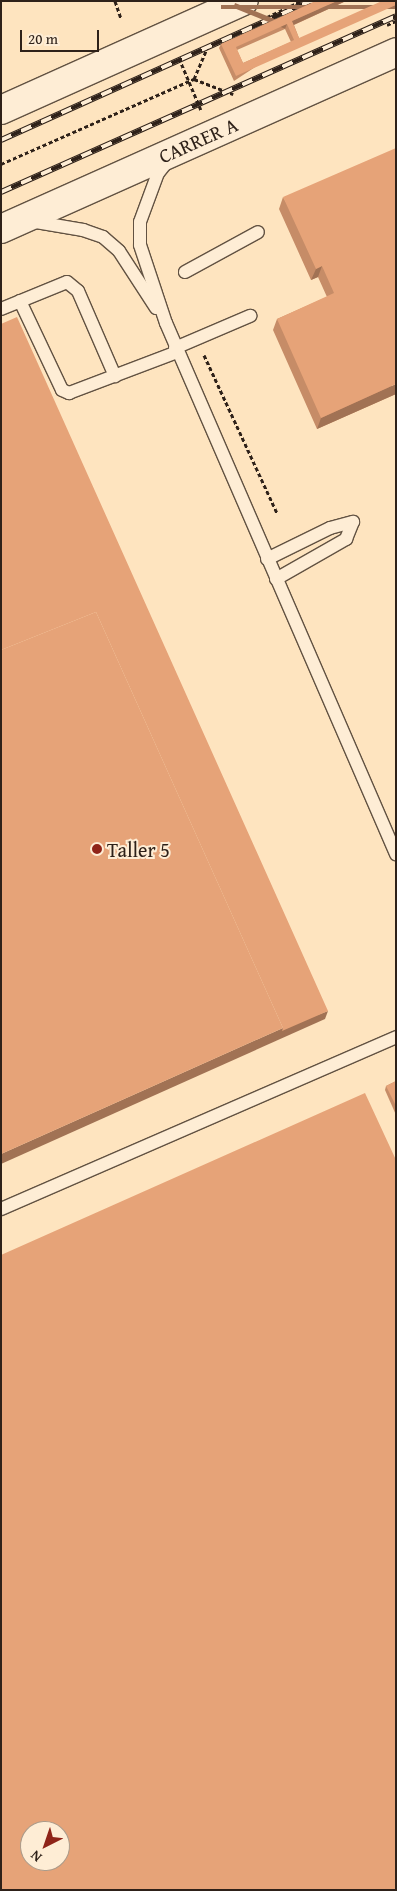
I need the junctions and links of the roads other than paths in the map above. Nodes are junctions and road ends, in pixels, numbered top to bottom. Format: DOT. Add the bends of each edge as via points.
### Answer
graph roads {
  1 [pos="244,1"];
  2 [pos="396,52"];
  3 [pos="1,110"];
  4 [pos="178,148"];
  5 [pos="12,224"];
  6 [pos="258,232"];
  7 [pos="185,272"];
  8 [pos="20,300"];
  9 [pos="1,309"];
  10 [pos="250,316"];
  11 [pos="166,323"];
  12 [pos="176,350"];
  13 [pos="115,376"];
  14 [pos="267,559"];
  15 [pos="276,579"];
  16 [pos="396,854"];
  17 [pos="396,1037"];
  18 [pos="1,1209"];
  1 -- 3 [label="main road"];
  2 -- 4 [label="main road, CARRER A"];
  4 -- 5 [label="main road, CARRER A"];
  4 -- 11 [label="lane" via="158,173 140,222 140,244"];
  5 -- 11 [label="lane" via="83,230 103,237 119,251"];
  6 -- 7 [label="lane"];
  8 -- 9 [label="lane"];
  8 -- 13 [label="lane" via="62,390 75,392"];
  8 -- 13 [label="lane" via="62,281 71,285 78,291"];
  10 -- 12 [label="lane"];
  11 -- 12 [label="lane"];
  12 -- 13 [label="lane"];
  12 -- 14 [label="lane"];
  14 -- 15 [label="lane"];
  14 -- 15 [label="lane" via="330,528 354,522 346,539"];
  15 -- 16 [label="lane"];
  17 -- 18 [label="lane"];
}
